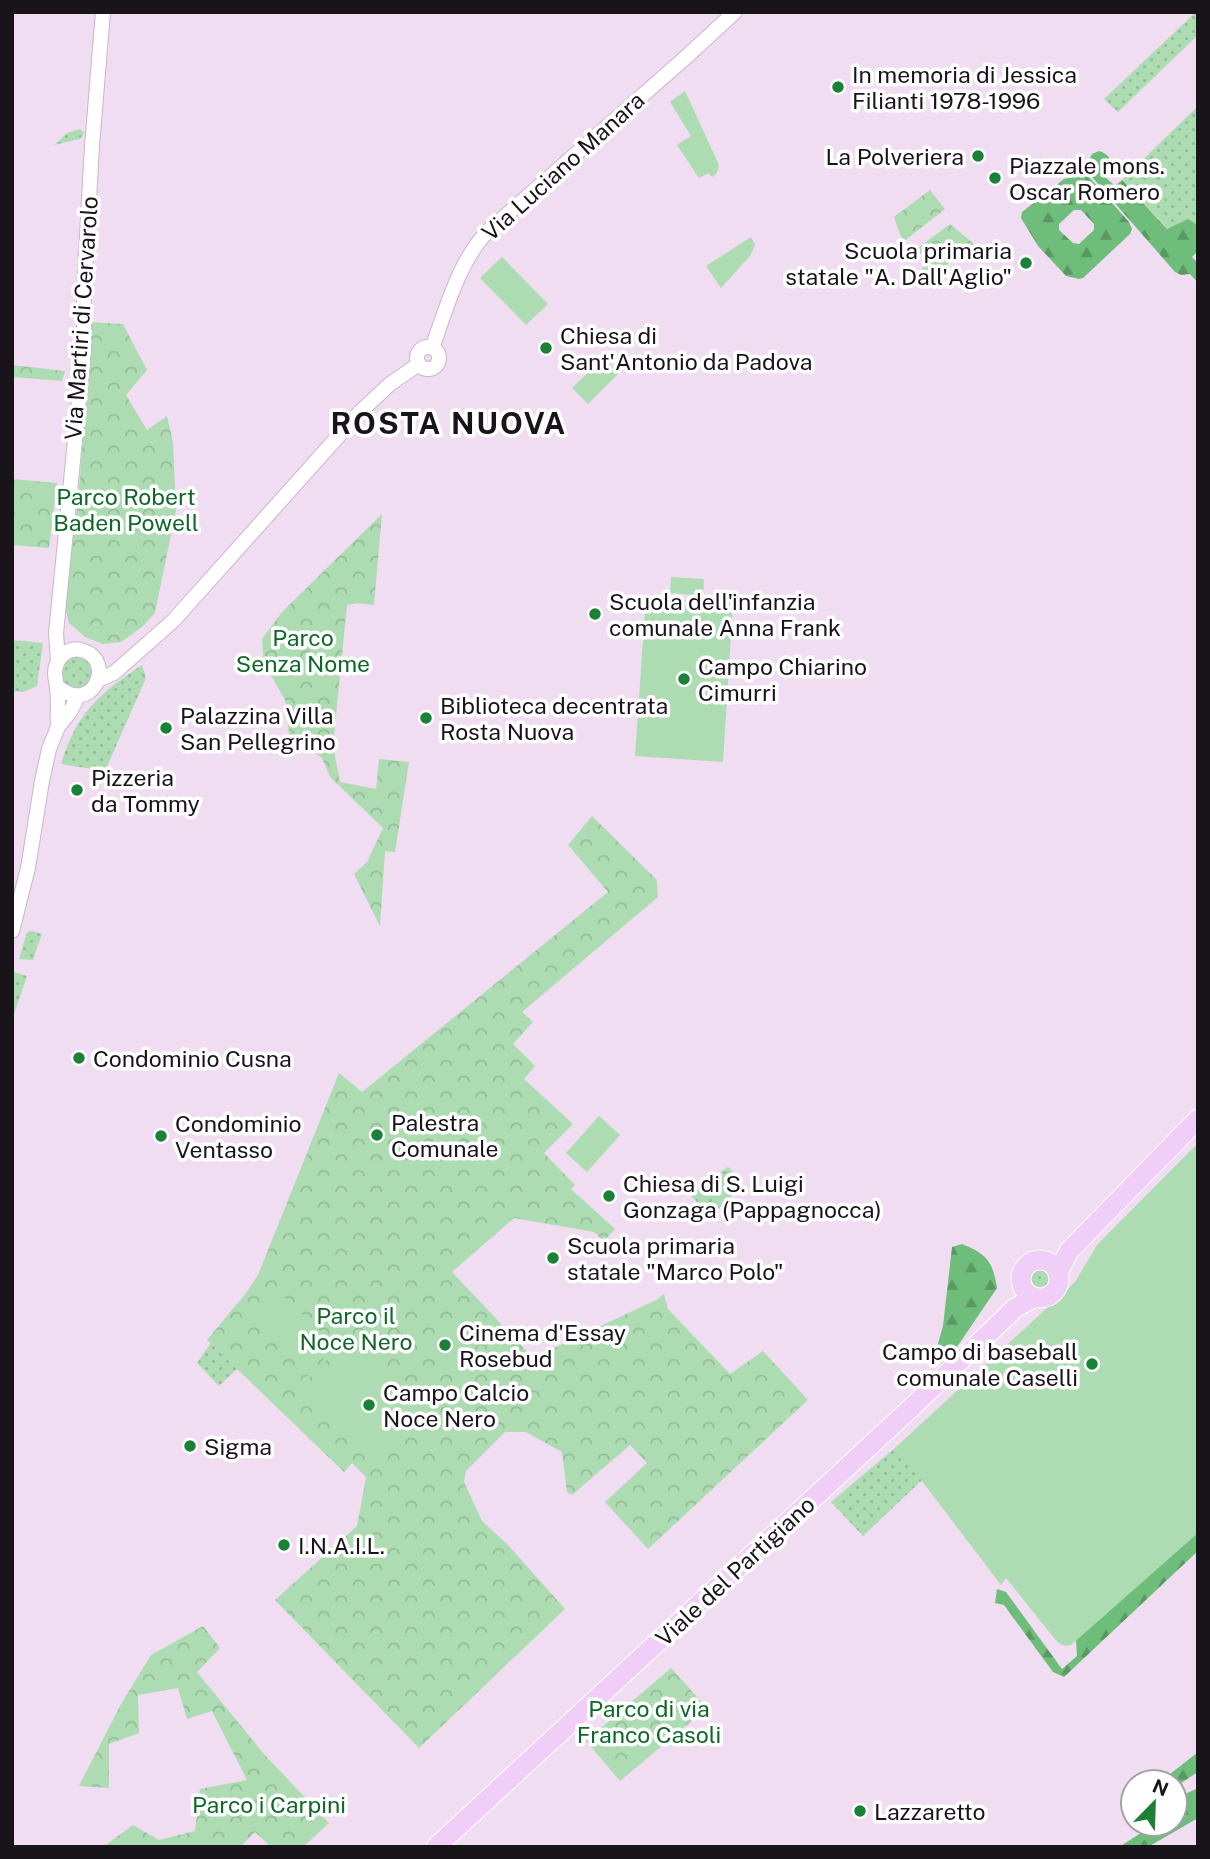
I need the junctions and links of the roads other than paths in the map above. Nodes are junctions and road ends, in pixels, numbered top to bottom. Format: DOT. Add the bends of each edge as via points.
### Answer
graph roads {
  1 [pos="735,12"];
  2 [pos="103,17"];
  3 [pos="59,615"];
  4 [pos="89,654"];
  5 [pos="134,657"];
  6 [pos="58,660"];
  7 [pos="98,680"];
  8 [pos="57,686"];
  9 [pos="78,696"];
  10 [pos="58,727"];
  11 [pos="12,931"];
  12 [pos="1198,1119"];
  13 [pos="1053,1267"];
  14 [pos="1029,1293"];
  15 [pos="436,1847"];
  1 -- 5 [label="street, Via Luciano Manara" via="476,243 432,348 439,357 437,364 428,369 419,364 360,412 205,587"];
  2 -- 3 [label="street, Via Martiri di Cervarolo" via="92,146 84,349"];
  3 -- 4 [label="street" via="64,631"];
  3 -- 6 [label="street, Via Martiri di Cervarolo"];
  4 -- 5 [label="street" via="111,660"];
  4 -- 6 [label="street" via="73,649"];
  4 -- 7 [label="street" via="99,667"];
  5 -- 7 [label="street"];
  6 -- 8 [label="street, Via Martiri di Cervarolo"];
  7 -- 9 [label="street, Via Martiri di Cervarolo" via="93,690"];
  8 -- 9 [label="street" via="65,694"];
  8 -- 10 [label="street, Via Martiri di Cervarolo"];
  9 -- 10 [label="street, Via Martiri di Cervarolo"];
  10 -- 11 [label="street, Via Martiri di Cervarolo" via="49,749"];
  12 -- 13 [label="main road"];
  13 -- 14 [label="main road" via="1060,1282 1054,1293 1043,1298"];
  13 -- 14 [label="main road" via="1035,1260 1025,1268 1021,1280"];
  14 -- 15 [label="main road, Viale del Partigiano"];
}
